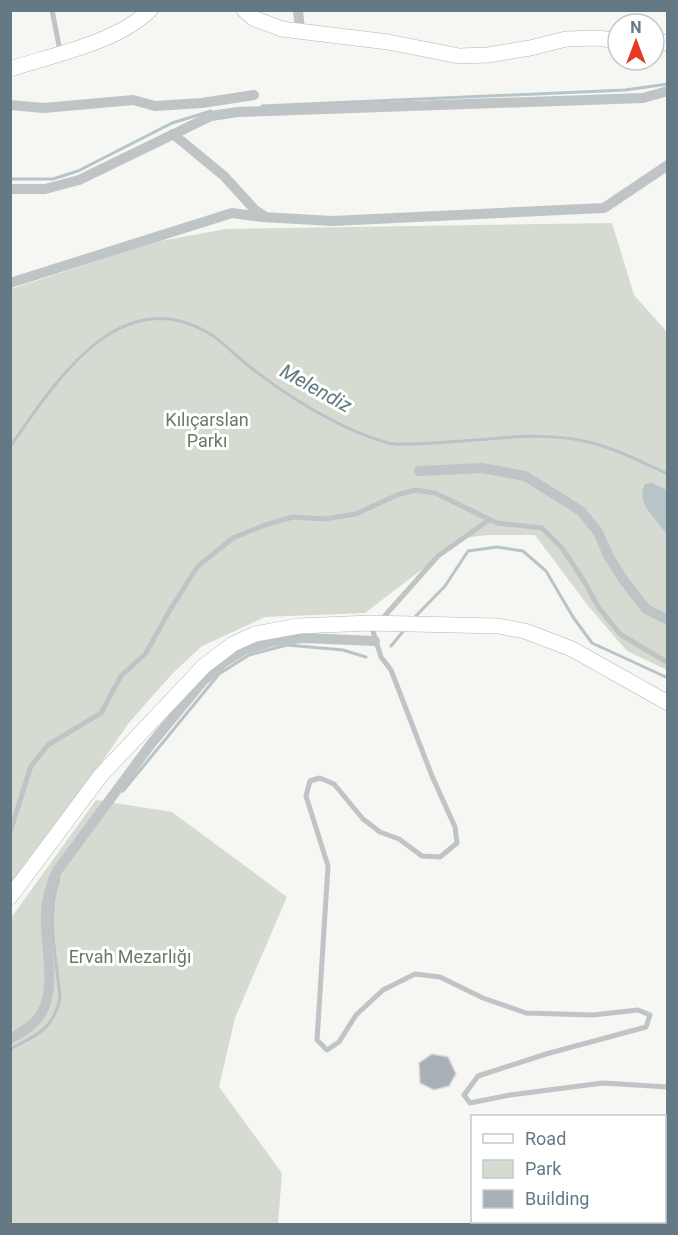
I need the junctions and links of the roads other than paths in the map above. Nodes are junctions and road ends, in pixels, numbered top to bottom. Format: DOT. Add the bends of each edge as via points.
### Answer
graph roads {
  1 [pos="52,10"];
  2 [pos="150,10"];
  3 [pos="244,10"];
  4 [pos="298,10"];
  5 [pos="300,31"];
  6 [pos="606,39"];
  7 [pos="60,53"];
  8 [pos="10,69"];
  9 [pos="668,91"];
  10 [pos="254,95"];
  11 [pos="10,105"];
  12 [pos="173,134"];
  13 [pos="668,165"];
  14 [pos="10,189"];
  15 [pos="266,217"];
  16 [pos="10,283"];
  17 [pos="419,471"];
  18 [pos="489,520"];
  19 [pos="668,620"];
  20 [pos="380,623"];
  21 [pos="375,641"];
  22 [pos="668,663"];
  23 [pos="668,703"];
  24 [pos="10,832"];
  25 [pos="10,897"];
  26 [pos="10,1039"];
  27 [pos="668,1087"];
  1 -- 7 [label="lane"];
  2 -- 7 [label="main road" via="124,30"];
  3 -- 5 [label="main road" via="266,24"];
  4 -- 5 [label="street"];
  5 -- 6 [label="main road" via="459,56 530,48 566,39"];
  7 -- 8 [label="main road"];
  9 -- 12 [label="street" via="643,98 238,112 211,116"];
  10 -- 11 [label="street" via="155,106 133,100 44,108"];
  12 -- 14 [label="street" via="79,180 45,189"];
  12 -- 15 [label="street"];
  13 -- 15 [label="street" via="604,208 333,221"];
  15 -- 16 [label="street" via="232,213"];
  17 -- 19 [label="street" via="482,468 525,476 580,511 598,532 622,578 646,609"];
  18 -- 20 [label="lane" via="438,556"];
  18 -- 22 [label="lane" via="542,528 562,548 620,634"];
  18 -- 24 [label="lane" via="435,493 415,490 356,514 324,519 292,517 231,539 198,566 146,653 121,676 101,713 48,745 31,766"];
  20 -- 21 [label="lane"];
  20 -- 23 [label="main road" via="498,626 525,631 572,650"];
  20 -- 25 [label="main road" via="299,626 255,634 233,644 204,666 101,775"];
  21 -- 26 [label="street" via="304,639 265,643 234,655 203,681 57,871 46,912 47,998 33,1024"];
  21 -- 27 [label="lane" via="391,670 455,827 457,843 440,857 422,856 399,838 380,832 363,819 334,784 320,778 310,781 306,796 328,866 317,1040 327,1050 339,1042 356,1016 383,990 414,974 440,977 526,1013 593,1016 639,1010 650,1016 646,1028 478,1076 464,1095 470,1103 603,1083"];
}
